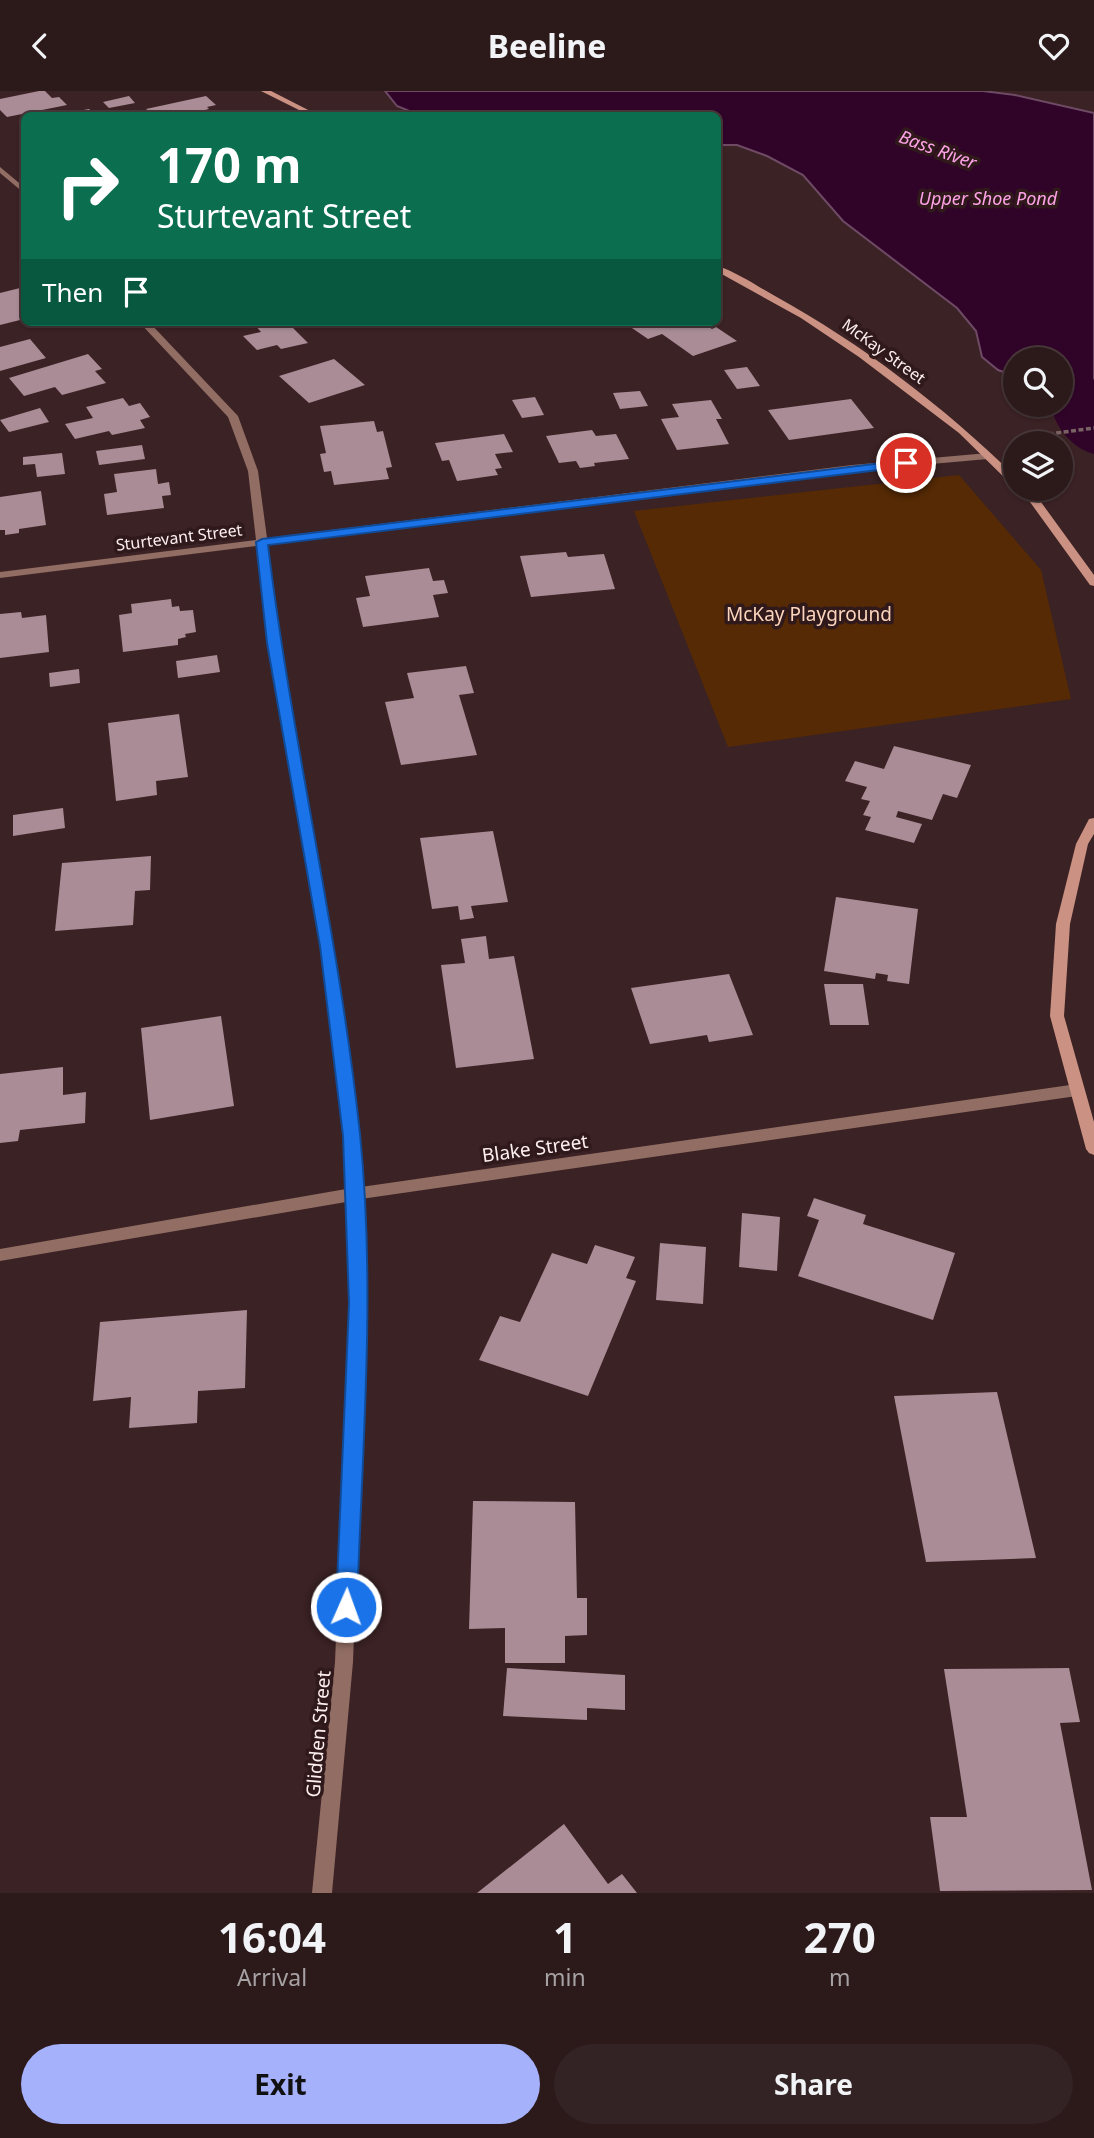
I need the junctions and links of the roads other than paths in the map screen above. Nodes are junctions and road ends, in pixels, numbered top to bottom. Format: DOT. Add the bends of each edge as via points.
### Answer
graph roads {
  1 [pos="265,91"];
  2 [pos="304,111"];
  3 [pos="299,112"];
  4 [pos="0,169"];
  5 [pos="20,181"];
  6 [pos="0,186"];
  7 [pos="721,271"];
  8 [pos="148,326"];
  9 [pos="988,456"];
  10 [pos="1003,470"];
  11 [pos="1035,501"];
  12 [pos="262,542"];
  13 [pos="0,575"];
  14 [pos="1094,583"];
  15 [pos="1094,822"];
  16 [pos="1077,1090"];
  17 [pos="1094,1149"];
  18 [pos="354,1194"];
  19 [pos="0,1255"];
  20 [pos="322,1893"];
  1 -- 2 [label="main road"];
  2 -- 3 [label="street"];
  4 -- 5 [label="street"];
  5 -- 6 [label="street"];
  7 -- 9 [label="main road, McKay Street" via="853,349 963,431"];
  8 -- 12 [label="street, Glidden Street" via="233,416 253,471"];
  9 -- 10 [label="main road, McKay Street"];
  9 -- 12 [label="street, Sturtevant Street" via="838,470"];
  11 -- 14 [label="main road"];
  12 -- 13 [label="street, Sturtevant Street"];
  12 -- 18 [label="street, Glidden Street" via="274,643 327,946"];
  15 -- 16 [label="main road" via="1082,844 1063,924 1058,1016"];
  16 -- 17 [label="main road"];
  16 -- 18 [label="street, Blake Street"];
  18 -- 19 [label="street, Blake Street"];
  18 -- 20 [label="street, Glidden Street" via="358,1303 344,1662"];
}
